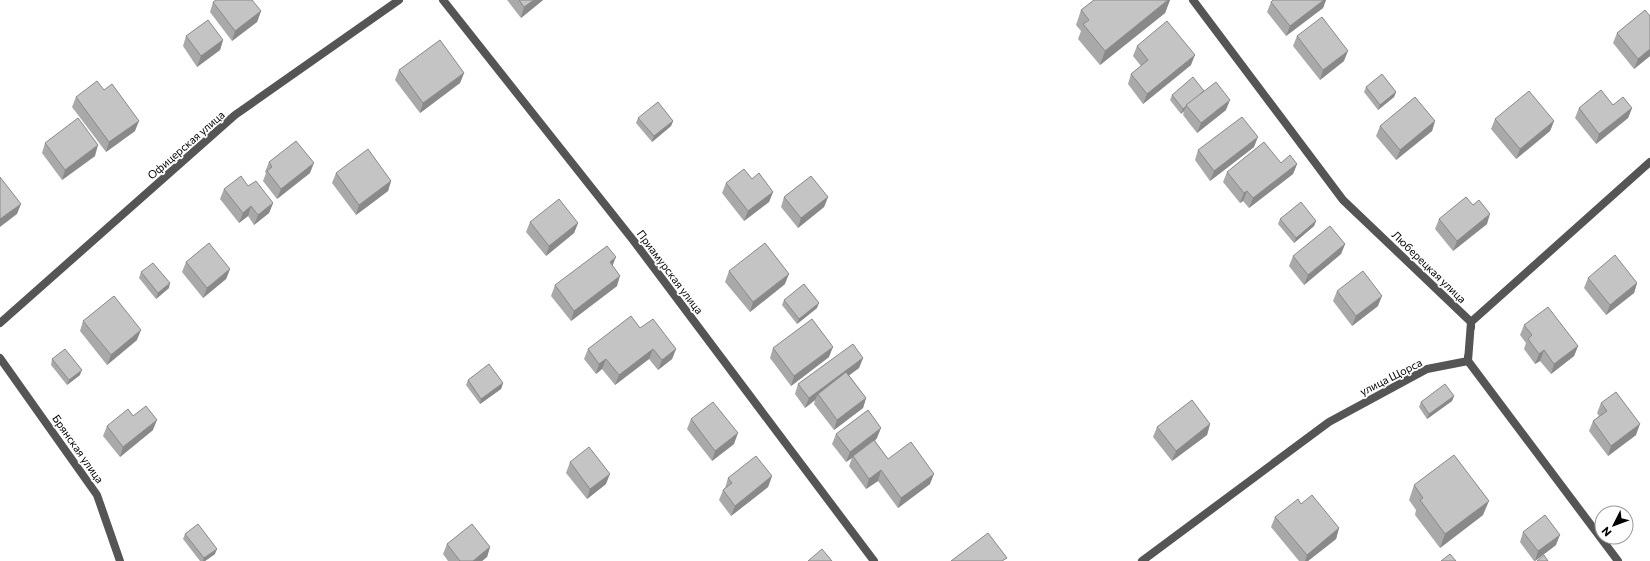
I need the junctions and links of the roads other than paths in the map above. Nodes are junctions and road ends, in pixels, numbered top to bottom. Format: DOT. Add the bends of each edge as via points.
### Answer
graph roads {
  1 [pos="399,0"];
  2 [pos="443,0"];
  3 [pos="1193,0"];
  4 [pos="1650,162"];
  5 [pos="1471,322"];
  6 [pos="0,323"];
  7 [pos="0,358"];
  8 [pos="1468,361"];
  9 [pos="120,561"];
  10 [pos="874,561"];
  11 [pos="1142,561"];
  12 [pos="1618,561"];
  1 -- 6 [label="street, Офицерская улица" via="235,115"];
  2 -- 10 [label="street, Приамурская улица" via="633,240"];
  3 -- 5 [label="street, Люберецкая улица" via="1344,200"];
  4 -- 5 [label="street"];
  5 -- 8 [label="street"];
  7 -- 9 [label="street, Брянская улица" via="97,495"];
  8 -- 11 [label="street, улица Щорса" via="1427,369 1329,422"];
  8 -- 12 [label="street"];
}
